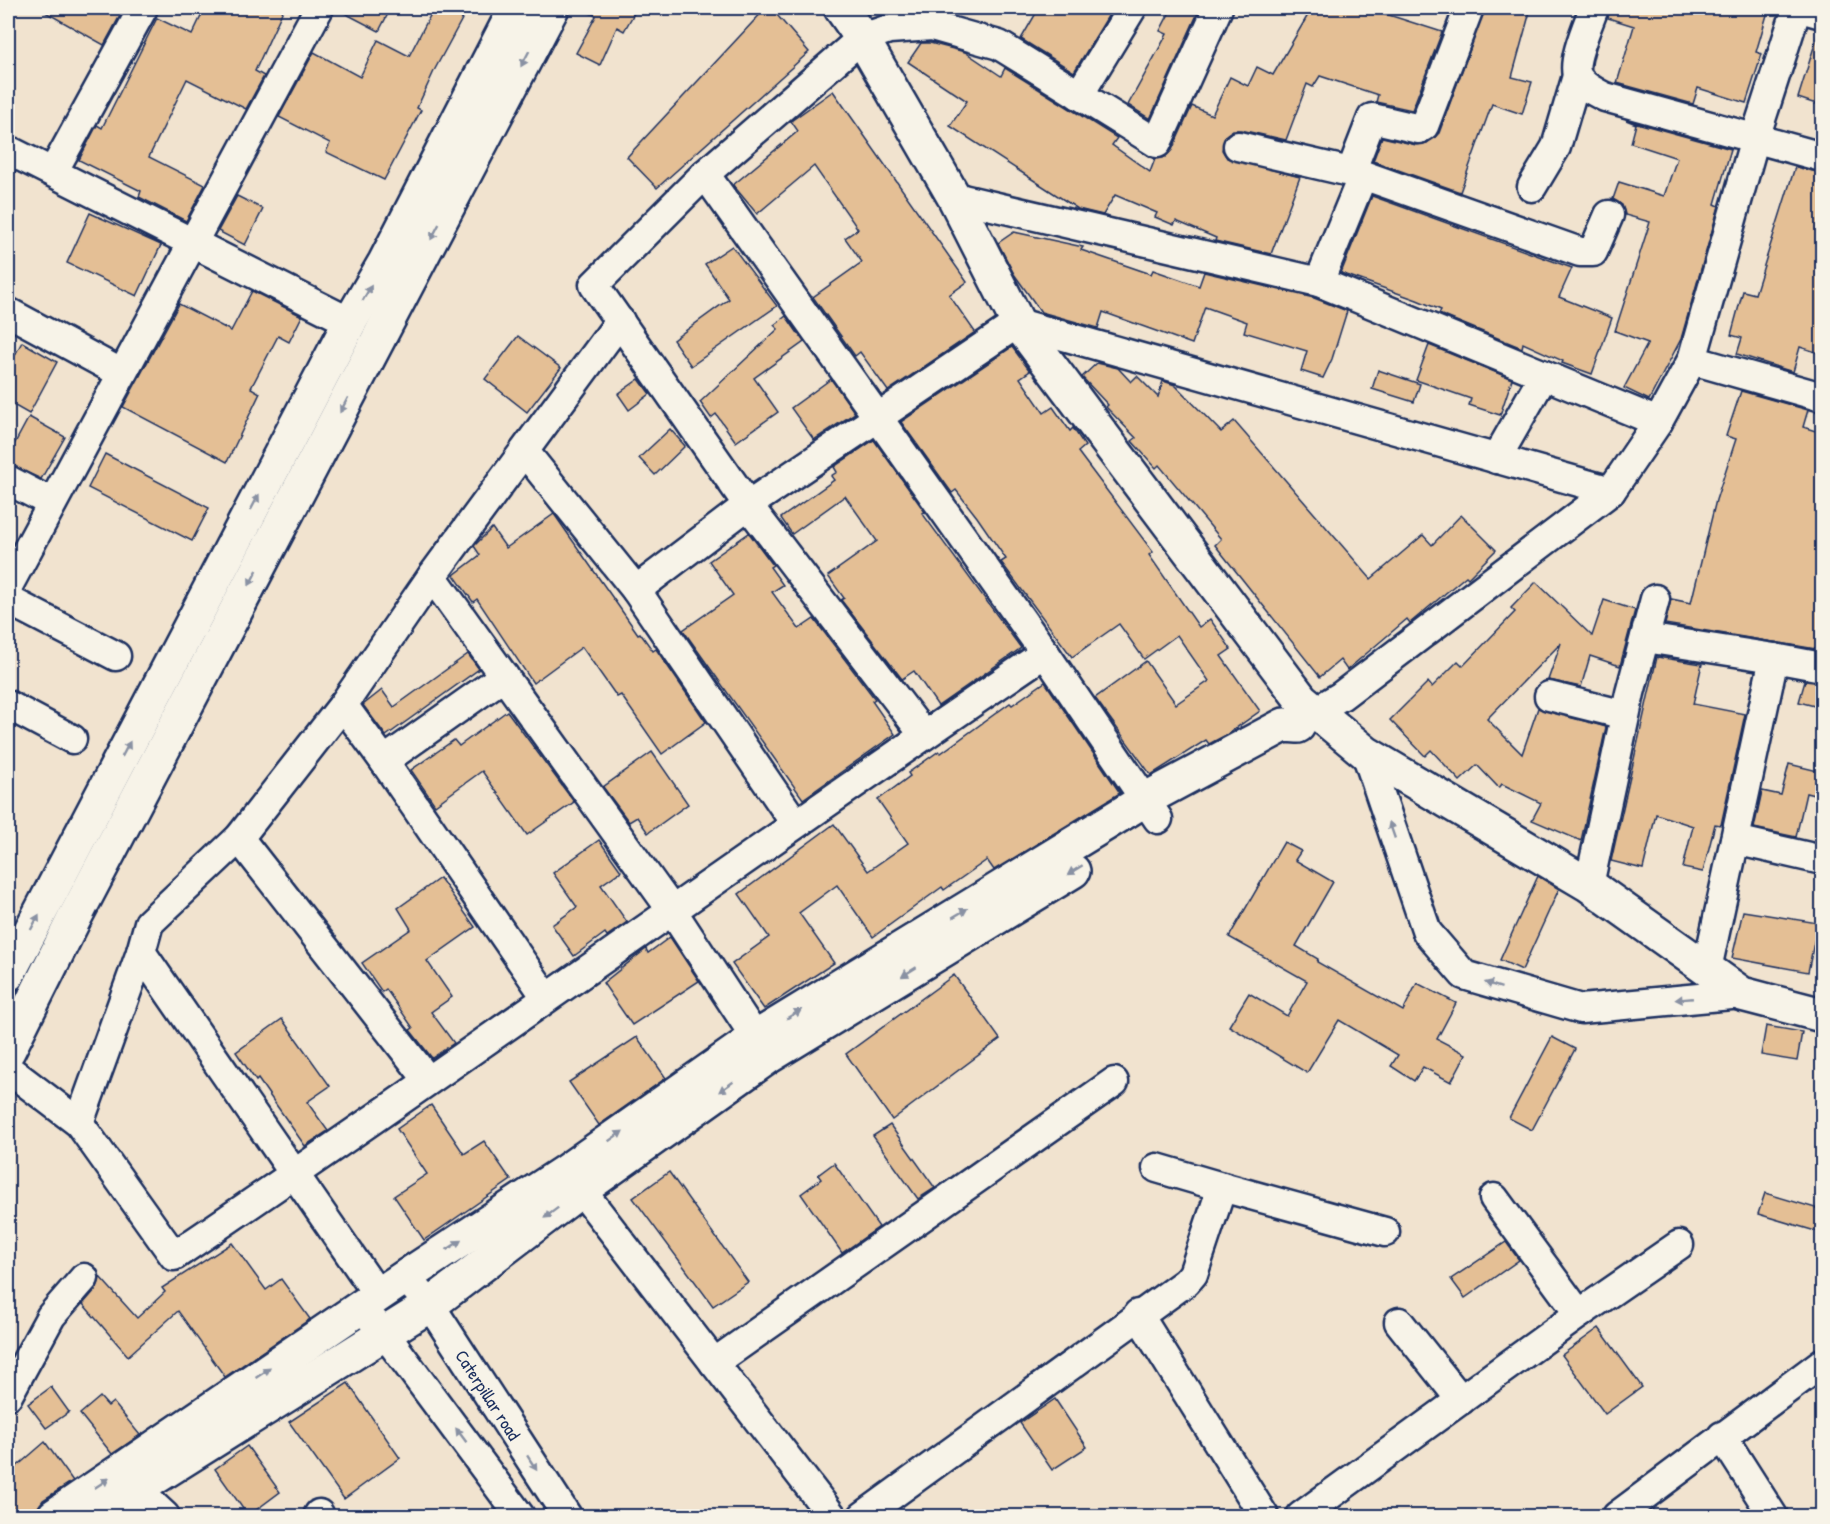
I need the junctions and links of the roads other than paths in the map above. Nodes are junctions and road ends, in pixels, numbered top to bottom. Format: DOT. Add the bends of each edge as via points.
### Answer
graph roads {
  1 [pos="143,8"];
  2 [pos="319,8"];
  3 [pos="516,8"];
  4 [pos="552,8"];
  5 [pos="841,8"];
  6 [pos="1132,8"];
  7 [pos="1218,8"];
  8 [pos="1469,8"];
  9 [pos="1594,8"];
  10 [pos="1799,8"];
  11 [pos="1822,14"];
  12 [pos="882,25"];
  13 [pos="1577,76"];
  14 [pos="1079,94"];
  15 [pos="1755,138"];
  16 [pos="1238,146"];
  17 [pos="8,150"];
  18 [pos="1822,158"];
  19 [pos="53,172"];
  20 [pos="1357,173"];
  21 [pos="705,174"];
  22 [pos="1532,187"];
  23 [pos="954,197"];
  24 [pos="1609,215"];
  25 [pos="193,241"];
  26 [pos="1319,282"];
  27 [pos="8,312"];
  28 [pos="620,321"];
  29 [pos="350,322"];
  30 [pos="1018,322"];
  31 [pos="1692,360"];
  32 [pos="121,373"];
  33 [pos="1544,375"];
  34 [pos="1822,397"];
  35 [pos="878,418"];
  36 [pos="1658,422"];
  37 [pos="525,452"];
  38 [pos="1496,459"];
  39 [pos="8,480"];
  40 [pos="1611,491"];
  41 [pos="52,503"];
  42 [pos="748,505"];
  43 [pos="432,576"];
  44 [pos="8,586"];
  45 [pos="636,590"];
  46 [pos="1655,599"];
  47 [pos="8,600"];
  48 [pos="1645,638"];
  49 [pos="1045,653"];
  50 [pos="116,656"];
  51 [pos="1774,658"];
  52 [pos="1822,667"];
  53 [pos="504,676"];
  54 [pos="1549,696"];
  55 [pos="8,705"];
  56 [pos="343,705"];
  57 [pos="1625,716"];
  58 [pos="1306,719"];
  59 [pos="924,735"];
  60 [pos="72,739"];
  61 [pos="1366,753"];
  62 [pos="384,761"];
  63 [pos="1152,809"];
  64 [pos="795,823"];
  65 [pos="239,838"];
  66 [pos="1735,840"];
  67 [pos="1822,860"];
  68 [pos="1589,885"];
  69 [pos="670,909"];
  70 [pos="141,952"];
  71 [pos="1707,969"];
  72 [pos="8,974"];
  73 [pos="1743,994"];
  74 [pos="546,998"];
  75 [pos="1822,1015"];
  76 [pos="762,1048"];
  77 [pos="8,1052"];
  78 [pos="8,1069"];
  79 [pos="428,1080"];
  80 [pos="1114,1082"];
  81 [pos="79,1123"];
  82 [pos="1157,1168"];
  83 [pos="296,1173"];
  84 [pos="574,1180"];
  85 [pos="1222,1187"];
  86 [pos="1494,1198"];
  87 [pos="1385,1232"];
  88 [pos="1679,1245"];
  89 [pos="405,1277"];
  90 [pos="84,1278"];
  91 [pos="369,1301"];
  92 [pos="430,1305"];
  93 [pos="1138,1314"];
  94 [pos="1579,1314"];
  95 [pos="1399,1323"];
  96 [pos="385,1334"];
  97 [pos="714,1363"];
  98 [pos="1822,1366"];
  99 [pos="8,1395"];
  100 [pos="1461,1400"];
  101 [pos="1722,1436"];
  102 [pos="136,1489"];
  103 [pos="1630,1513"];
  104 [pos="54,1516"];
  105 [pos="93,1516"];
  106 [pos="165,1516"];
  107 [pos="520,1516"];
  108 [pos="567,1516"];
  109 [pos="832,1516"];
  110 [pos="863,1516"];
  111 [pos="1264,1516"];
  112 [pos="1301,1516"];
  113 [pos="1773,1516"];
  1 -- 19 [label="street"];
  2 -- 25 [label="street"];
  29 -- 3 [label="street, one-way"];
  4 -- 77 [label="street, one-way" via="79,909"];
  5 -- 12 [label="street"];
  6 -- 14 [label="street"];
  7 -- 14 [label="street" via="1156,143"];
  8 -- 20 [label="street" via="1424,126 1419,129 1372,118"];
  9 -- 13 [label="street" via="1575,65"];
  10 -- 11 [label="street"];
  10 -- 15 [label="street"];
  12 -- 14 [label="street" via="932,26 999,45"];
  12 -- 21 [label="street"];
  12 -- 23 [label="street"];
  13 -- 15 [label="street" via="1605,97"];
  13 -- 22 [label="street" via="1556,147"];
  15 -- 18 [label="street"];
  15 -- 31 [label="street"];
  16 -- 20 [label="street"];
  17 -- 19 [label="street"];
  19 -- 25 [label="street"];
  20 -- 24 [label="street" via="1580,252 1593,252"];
  20 -- 26 [label="street"];
  21 -- 28 [label="street" via="594,285"];
  21 -- 35 [label="street"];
  23 -- 26 [label="street"];
  23 -- 30 [label="street"];
  25 -- 29 [label="street"];
  25 -- 32 [label="street"];
  26 -- 33 [label="street"];
  27 -- 32 [label="street"];
  28 -- 37 [label="street"];
  28 -- 42 [label="street"];
  72 -- 29 [label="street, one-way"];
  30 -- 35 [label="street"];
  30 -- 38 [label="street"];
  30 -- 58 [label="street" via="1294,690"];
  31 -- 34 [label="street"];
  31 -- 36 [label="street"];
  32 -- 41 [label="street"];
  33 -- 36 [label="street"];
  33 -- 38 [label="street"];
  35 -- 42 [label="street"];
  35 -- 49 [label="street"];
  36 -- 40 [label="street"];
  37 -- 43 [label="street"];
  37 -- 45 [label="street"];
  38 -- 40 [label="street"];
  39 -- 41 [label="street"];
  40 -- 58 [label="street"];
  41 -- 44 [label="street"];
  42 -- 45 [label="street"];
  42 -- 59 [label="street"];
  43 -- 53 [label="street"];
  43 -- 56 [label="street"];
  45 -- 64 [label="street"];
  46 -- 48 [label="street"];
  47 -- 50 [label="street"];
  48 -- 51 [label="street"];
  48 -- 57 [label="street"];
  49 -- 59 [label="street"];
  49 -- 63 [label="street"];
  51 -- 52 [label="street"];
  51 -- 66 [label="street"];
  53 -- 62 [label="street"];
  53 -- 69 [label="street"];
  54 -- 57 [label="street"];
  55 -- 60 [label="street"];
  56 -- 62 [label="street"];
  56 -- 65 [label="street"];
  57 -- 68 [label="street"];
  58 -- 61 [label="street"];
  58 -- 63 [label="street" via="1284,725"];
  59 -- 64 [label="street"];
  61 -- 68 [label="street"];
  73 -- 61 [label="street, one-way" via="1581,1009 1464,975 1427,932"];
  62 -- 74 [label="street"];
  63 -- 76 [label="street"];
  64 -- 69 [label="street"];
  65 -- 70 [label="street" via="149,923"];
  65 -- 79 [label="street"];
  66 -- 67 [label="street"];
  66 -- 71 [label="street"];
  68 -- 71 [label="street"];
  69 -- 74 [label="street"];
  69 -- 76 [label="street"];
  70 -- 81 [label="street"];
  70 -- 83 [label="street"];
  71 -- 73 [label="street"];
  73 -- 75 [label="street"];
  74 -- 79 [label="street"];
  76 -- 84 [label="street"];
  78 -- 81 [label="street"];
  79 -- 83 [label="street"];
  80 -- 97 [label="street"];
  81 -- 83 [label="street" via="174,1256"];
  82 -- 85 [label="street"];
  83 -- 91 [label="street"];
  89 -- 84 [label="street, one-way"];
  84 -- 92 [label="street, one-way"];
  84 -- 97 [label="street"];
  85 -- 87 [label="street"];
  85 -- 93 [label="street" via="1193,1274"];
  86 -- 94 [label="street"];
  88 -- 94 [label="street"];
  89 -- 91 [label="street"];
  89 -- 92 [label="street, Caterpillar road"];
  90 -- 99 [label="street" via="51,1316"];
  91 -- 96 [label="street"];
  104 -- 91 [label="street, one-way"];
  92 -- 96 [label="street"];
  92 -- 108 [label="street, Caterpillar road, one-way"];
  93 -- 110 [label="street"];
  93 -- 111 [label="street"];
  94 -- 100 [label="street"];
  95 -- 100 [label="street"];
  96 -- 102 [label="street"];
  107 -- 96 [label="street, one-way"];
  97 -- 109 [label="street"];
  98 -- 101 [label="street"];
  100 -- 112 [label="street"];
  101 -- 103 [label="street"];
  101 -- 113 [label="street"];
  102 -- 105 [label="street"];
  102 -- 106 [label="street"];
}
